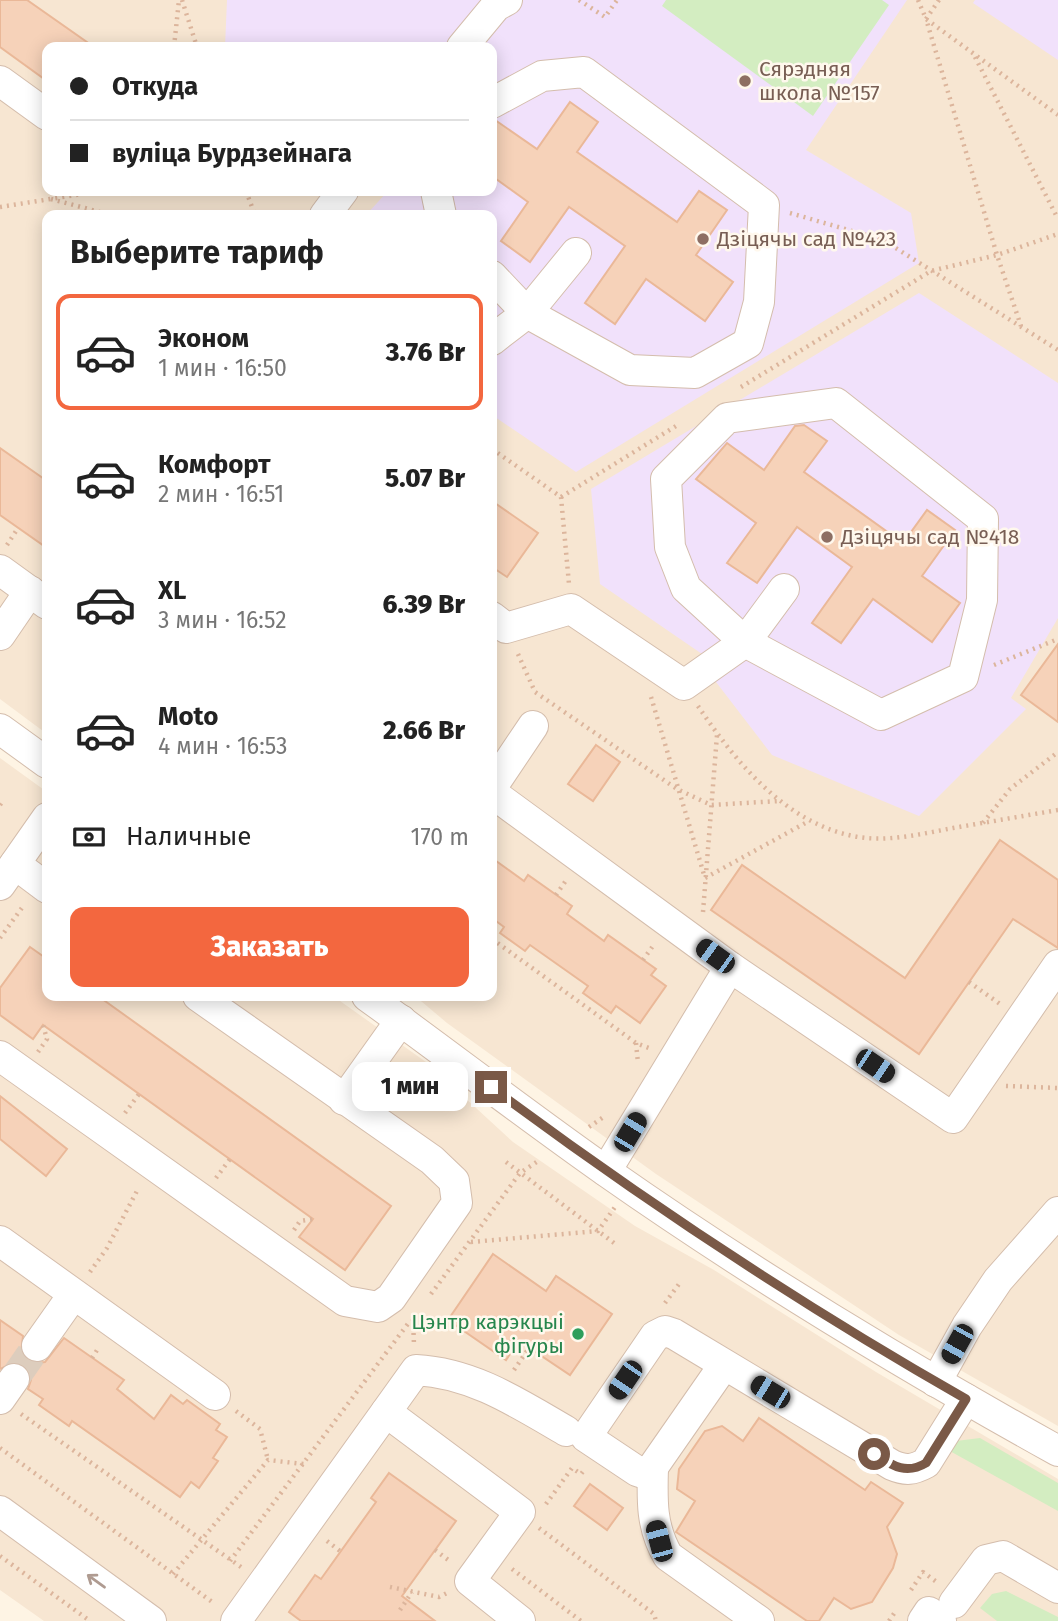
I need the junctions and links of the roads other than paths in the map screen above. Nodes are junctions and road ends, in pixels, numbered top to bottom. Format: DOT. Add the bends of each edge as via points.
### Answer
graph roads {
  1 [pos="507,0"];
  2 [pos="465,42"];
  3 [pos="0,81"];
  4 [pos="497,100"];
  5 [pos="42,111"];
  6 [pos="576,253"];
  7 [pos="497,281"];
  8 [pos="527,313"];
  9 [pos="497,336"];
  10 [pos="0,570"];
  11 [pos="784,589"];
  12 [pos="39,597"];
  13 [pos="499,622"];
  14 [pos="0,635"];
  15 [pos="745,642"];
  16 [pos="533,726"];
  17 [pos="0,729"];
  18 [pos="42,759"];
  19 [pos="497,780"];
  20 [pos="497,797"];
  21 [pos="42,825"];
  22 [pos="7,874"];
  23 [pos="42,884"];
  24 [pos="1058,965"];
  25 [pos="730,967"];
  26 [pos="1049,996"];
  27 [pos="205,1001"];
  28 [pos="374,1001"];
  29 [pos="401,1020"];
  30 [pos="0,1056"];
  31 [pos="344,1100"];
  32 [pos="606,1171"];
  33 [pos="1058,1212"];
  34 [pos="0,1241"];
  35 [pos="73,1295"];
  36 [pos="37,1346"];
  37 [pos="724,1364"];
  38 [pos="936,1382"];
  39 [pos="215,1395"];
  40 [pos="966,1399"];
  41 [pos="386,1412"];
  42 [pos="566,1431"];
  43 [pos="1058,1451"];
  44 [pos="653,1467"];
  45 [pos="0,1511"];
  46 [pos="1058,1588"];
  47 [pos="947,1612"];
  48 [pos="236,1620"];
  49 [pos="151,1621"];
  50 [pos="520,1621"];
  51 [pos="759,1621"];
  52 [pos="923,1621"];
  1 -- 2 [label="street" via="496,6"];
  3 -- 5 [label="street"];
  4 -- 8 [label="street" via="542,76 584,72 764,205 759,302 748,343 695,373 630,370"];
  6 -- 8 [label="street"];
  7 -- 8 [label="street"];
  8 -- 9 [label="street"];
  10 -- 12 [label="street"];
  11 -- 15 [label="street"];
  12 -- 14 [label="street"];
  13 -- 15 [label="street" via="571,609 684,685"];
  15 -- 15 [label="street" via="881,715 963,677 982,600 983,519 836,402 727,418 666,479 670,547 686,588"];
  16 -- 19 [label="street"];
  17 -- 18 [label="street"];
  20 -- 25 [label="street"];
  21 -- 22 [label="street"];
  22 -- 23 [label="street"];
  24 -- 26 [label="street"];
  25 -- 26 [label="street" via="953,1118 1021,1018"];
  25 -- 32 [label="street"];
  27 -- 31 [label="street"];
  28 -- 29 [label="street"];
  29 -- 31 [label="street"];
  29 -- 32 [label="street"];
  30 -- 31 [label="street" via="345,1301 377,1307 391,1298 457,1203 454,1181 432,1160"];
  32 -- 38 [label="street" via="726,1252"];
  33 -- 38 [label="street" via="998,1279"];
  34 -- 35 [label="street"];
  35 -- 36 [label="street"];
  35 -- 39 [label="street"];
  37 -- 40 [label="street" via="905,1470 926,1463"];
  37 -- 44 [label="street"];
  37 -- 44 [label="street" via="665,1331 655,1336 586,1437 637,1471 646,1474"];
  38 -- 40 [label="street"];
  40 -- 43 [label="street"];
  41 -- 42 [label="street" via="416,1370 437,1371 476,1381"];
  41 -- 48 [label="street"];
  41 -- 50 [label="street" via="520,1512 470,1581"];
  44 -- 51 [label="street" via="652,1516 668,1556"];
  49 -- 45 [label="street, one-way"];
  46 -- 47 [label="street" via="1003,1556 986,1560"];
  47 -- 52 [label="street" via="929,1612"];
}
